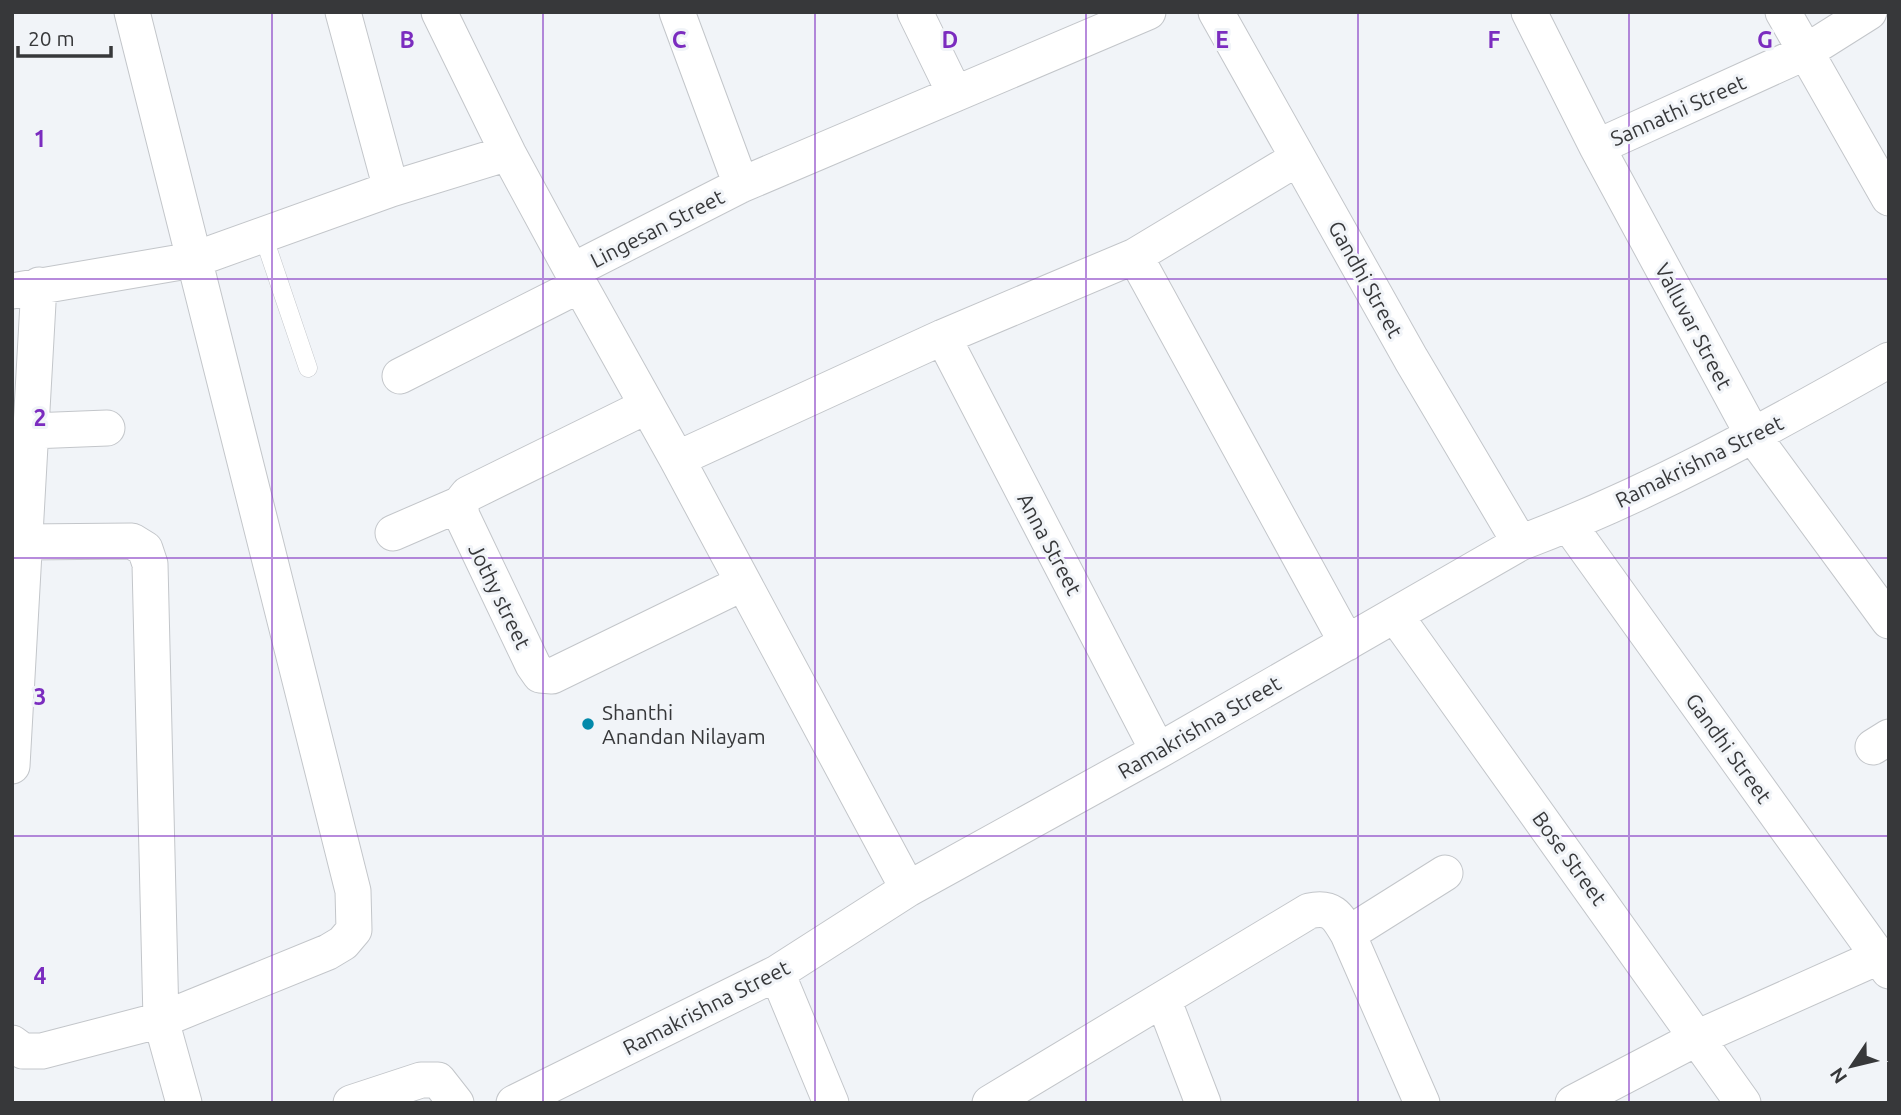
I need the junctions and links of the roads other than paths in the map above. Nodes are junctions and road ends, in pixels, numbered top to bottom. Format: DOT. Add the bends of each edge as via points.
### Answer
graph roads {
  1 [pos="132,12"];
  2 [pos="343,12"];
  3 [pos="439,12"];
  4 [pos="677,12"];
  5 [pos="915,12"];
  6 [pos="1148,12"];
  7 [pos="1216,12"];
  8 [pos="1529,12"];
  9 [pos="1783,12"];
  10 [pos="1869,12"];
  11 [pos="1804,53"];
  12 [pos="955,94"];
  13 [pos="1597,147"];
  14 [pos="508,153"];
  15 [pos="1298,158"];
  16 [pos="741,185"];
  17 [pos="391,189"];
  18 [pos="1889,198"];
  19 [pos="263,235"];
  20 [pos="1135,256"];
  21 [pos="193,260"];
  22 [pos="576,278"];
  23 [pos="26,288"];
  24 [pos="943,337"];
  25 [pos="1889,360"];
  26 [pos="308,368"];
  27 [pos="400,376"];
  28 [pos="647,406"];
  29 [pos="107,428"];
  30 [pos="31,431"];
  31 [pos="1754,437"];
  32 [pos="677,459"];
  33 [pos="460,504"];
  34 [pos="1569,525"];
  35 [pos="393,533"];
  36 [pos="25,542"];
  37 [pos="1520,543"];
  38 [pos="743,583"];
  39 [pos="1395,615"];
  40 [pos="1889,621"];
  41 [pos="1347,643"];
  42 [pos="1158,751"];
  43 [pos="12,766"];
  44 [pos="1445,873"];
  45 [pos="908,889"];
  46 [pos="1349,934"];
  47 [pos="1884,964"];
  48 [pos="777,973"];
  49 [pos="1163,999"];
  50 [pos="161,1020"];
  51 [pos="1699,1037"];
  52 [pos="12,1043"];
  53 [pos="1032,1092"];
  54 [pos="184,1103"];
  55 [pos="351,1103"];
  56 [pos="456,1103"];
  57 [pos="514,1103"];
  58 [pos="831,1103"];
  59 [pos="990,1103"];
  60 [pos="1203,1103"];
  61 [pos="1422,1103"];
  62 [pos="1573,1103"];
  63 [pos="1744,1103"];
  1 -- 21 [label="street"];
  2 -- 17 [label="street"];
  3 -- 14 [label="street, Lingesan Street"];
  4 -- 16 [label="street"];
  5 -- 12 [label="street"];
  6 -- 12 [label="street, Lingesan Street"];
  7 -- 15 [label="street, Gandhi Street"];
  8 -- 13 [label="street, Valluvar Street"];
  9 -- 11 [label="street"];
  10 -- 11 [label="street, Sannathi Street"];
  11 -- 13 [label="street, Sannathi Street"];
  11 -- 18 [label="street"];
  12 -- 16 [label="street, Lingesan Street"];
  13 -- 31 [label="street, Valluvar Street"];
  14 -- 17 [label="street"];
  14 -- 22 [label="street, Lingesan Street"];
  15 -- 20 [label="street"];
  15 -- 37 [label="street, Gandhi Street"];
  16 -- 22 [label="street, Lingesan Street"];
  17 -- 19 [label="street"];
  19 -- 21 [label="street"];
  19 -- 26 [label="lane"];
  20 -- 24 [label="street"];
  20 -- 41 [label="street"];
  21 -- 23 [label="street"];
  21 -- 50 [label="street" via="354,891 354,930 328,952"];
  22 -- 27 [label="street"];
  22 -- 28 [label="street"];
  23 -- 30 [label="street"];
  24 -- 32 [label="street"];
  24 -- 42 [label="street, Anna Street"];
  25 -- 31 [label="street, Ramakrishna Street"];
  28 -- 32 [label="street"];
  28 -- 33 [label="street" via="468,494"];
  29 -- 30 [label="street"];
  30 -- 36 [label="street"];
  31 -- 34 [label="street, Ramakrishna Street"];
  31 -- 40 [label="street, Valluvar Street"];
  32 -- 38 [label="street"];
  33 -- 35 [label="street"];
  33 -- 38 [label="street, Jothy street" via="541,675 552,676"];
  34 -- 37 [label="street, Ramakrishna Street"];
  34 -- 47 [label="street, Gandhi Street"];
  36 -- 43 [label="street"];
  36 -- 50 [label="street" via="132,541 145,549 150,564"];
  37 -- 39 [label="street, Ramakrishna Street"];
  38 -- 45 [label="street"];
  39 -- 41 [label="street, Ramakrishna Street"];
  39 -- 51 [label="street, Bose Street"];
  41 -- 42 [label="street, Ramakrishna Street"];
  42 -- 45 [label="street, Ramakrishna Street"];
  44 -- 46 [label="street"];
  45 -- 48 [label="street, Ramakrishna Street"];
  46 -- 49 [label="street" via="1336,914 1325,908 1309,911"];
  46 -- 61 [label="street"];
  47 -- 51 [label="street"];
  48 -- 57 [label="street, Ramakrishna Street"];
  48 -- 58 [label="street"];
  49 -- 53 [label="street"];
  49 -- 60 [label="street"];
  50 -- 52 [label="street" via="42,1051 23,1051"];
  50 -- 54 [label="street"];
  51 -- 62 [label="street"];
  51 -- 63 [label="street, Bose Street"];
  53 -- 59 [label="street"];
  55 -- 56 [label="street" via="421,1080 438,1080"];
}
